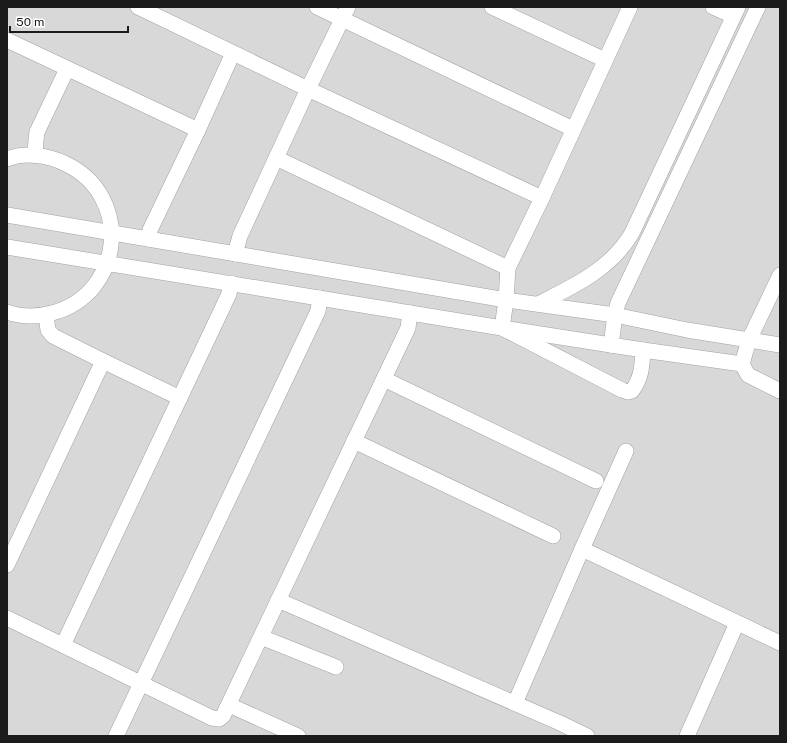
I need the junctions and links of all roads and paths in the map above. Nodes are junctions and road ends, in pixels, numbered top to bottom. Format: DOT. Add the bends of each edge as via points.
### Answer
graph roads {
  1 [pos="138,7"];
  2 [pos="317,7"];
  3 [pos="492,7"];
  4 [pos="630,7"];
  5 [pos="713,7"];
  6 [pos="758,7"];
  7 [pos="736,12"];
  8 [pos="345,13"];
  9 [pos="7,40"];
  10 [pos="233,53"];
  11 [pos="605,60"];
  12 [pos="67,69"];
  13 [pos="308,89"];
  14 [pos="573,129"];
  15 [pos="198,130"];
  16 [pos="34,155"];
  17 [pos="276,158"];
  18 [pos="7,159"];
  19 [pos="662,169"];
  20 [pos="678,177"];
  21 [pos="542,198"];
  22 [pos="7,215"];
  23 [pos="112,232"];
  24 [pos="149,239"];
  25 [pos="7,247"];
  26 [pos="619,251"];
  27 [pos="235,254"];
  28 [pos="638,260"];
  29 [pos="107,264"];
  30 [pos="508,268"];
  31 [pos="780,275"];
  32 [pos="231,283"];
  33 [pos="320,298"];
  34 [pos="506,300"];
  35 [pos="538,304"];
  36 [pos="410,313"];
  37 [pos="8,315"];
  38 [pos="46,315"];
  39 [pos="615,315"];
  40 [pos="502,328"];
  41 [pos="749,340"];
  42 [pos="611,345"];
  43 [pos="780,345"];
  44 [pos="643,350"];
  45 [pos="103,362"];
  46 [pos="742,364"];
  47 [pos="384,379"];
  48 [pos="780,391"];
  49 [pos="180,398"];
  50 [pos="354,441"];
  51 [pos="626,451"];
  52 [pos="596,481"];
  53 [pos="553,536"];
  54 [pos="582,548"];
  55 [pos="7,565"];
  56 [pos="278,600"];
  57 [pos="7,618"];
  58 [pos="737,623"];
  59 [pos="262,637"];
  60 [pos="780,643"];
  61 [pos="62,645"];
  62 [pos="336,667"];
  63 [pos="142,684"];
  64 [pos="515,703"];
  65 [pos="229,705"];
  66 [pos="557,730"];
  67 [pos="116,736"];
  68 [pos="298,736"];
  69 [pos="587,736"];
  70 [pos="687,736"];
  1 -- 10 [label="street"];
  2 -- 8 [label="street"];
  3 -- 11 [label="street"];
  4 -- 11 [label="street"];
  5 -- 7 [label="street"];
  6 -- 20 [label="street"];
  7 -- 19 [label="street"];
  8 -- 13 [label="street"];
  8 -- 14 [label="street"];
  9 -- 12 [label="street"];
  10 -- 13 [label="street"];
  10 -- 15 [label="street"];
  11 -- 14 [label="street"];
  12 -- 15 [label="street"];
  12 -- 16 [label="street" via="37,132"];
  13 -- 17 [label="street"];
  13 -- 21 [label="street"];
  14 -- 21 [label="street"];
  15 -- 24 [label="street" via="150,230"];
  16 -- 18 [label="street"];
  16 -- 23 [label="street" via="48,157 83,174 101,194"];
  17 -- 27 [label="street" via="240,236"];
  17 -- 30 [label="street"];
  19 -- 20 [label="street"];
  19 -- 26 [label="street" via="632,234"];
  20 -- 28 [label="street"];
  21 -- 30 [label="street"];
  22 -- 23 [label="street"];
  23 -- 24 [label="street"];
  23 -- 29 [label="street"];
  24 -- 27 [label="street"];
  25 -- 29 [label="street"];
  26 -- 28 [label="street"];
  26 -- 35 [label="street" via="605,265 576,284"];
  27 -- 34 [label="street"];
  28 -- 39 [label="street"];
  29 -- 32 [label="street"];
  29 -- 38 [label="street" via="93,288 83,297 60,311"];
  30 -- 34 [label="street"];
  31 -- 41 [label="street"];
  32 -- 33 [label="street"];
  32 -- 49 [label="street" via="229,294"];
  33 -- 36 [label="street"];
  33 -- 63 [label="street" via="318,311"];
  34 -- 35 [label="street"];
  34 -- 40 [label="street"];
  35 -- 39 [label="street"];
  36 -- 40 [label="street"];
  36 -- 47 [label="street" via="408,328"];
  37 -- 38 [label="street"];
  38 -- 45 [label="street" via="48,330 53,336"];
  39 -- 41 [label="street"];
  39 -- 42 [label="street"];
  40 -- 42 [label="street"];
  40 -- 44 [label="street" via="628,392 632,391 639,380"];
  41 -- 43 [label="street"];
  41 -- 46 [label="street"];
  42 -- 44 [label="street"];
  44 -- 46 [label="street"];
  45 -- 49 [label="street"];
  45 -- 55 [label="street"];
  46 -- 48 [label="street" via="748,375"];
  47 -- 50 [label="street"];
  47 -- 52 [label="street"];
  49 -- 61 [label="street"];
  50 -- 53 [label="street"];
  50 -- 56 [label="street"];
  51 -- 54 [label="street"];
  54 -- 58 [label="street"];
  54 -- 64 [label="street"];
  56 -- 59 [label="street"];
  56 -- 64 [label="street"];
  57 -- 61 [label="street"];
  58 -- 60 [label="street"];
  58 -- 70 [label="street"];
  59 -- 62 [label="street"];
  59 -- 65 [label="street"];
  61 -- 63 [label="street"];
  63 -- 65 [label="street" via="212,718 219,719 224,716"];
  63 -- 67 [label="street"];
  64 -- 66 [label="street"];
  65 -- 68 [label="street"];
  66 -- 69 [label="street"];
}
